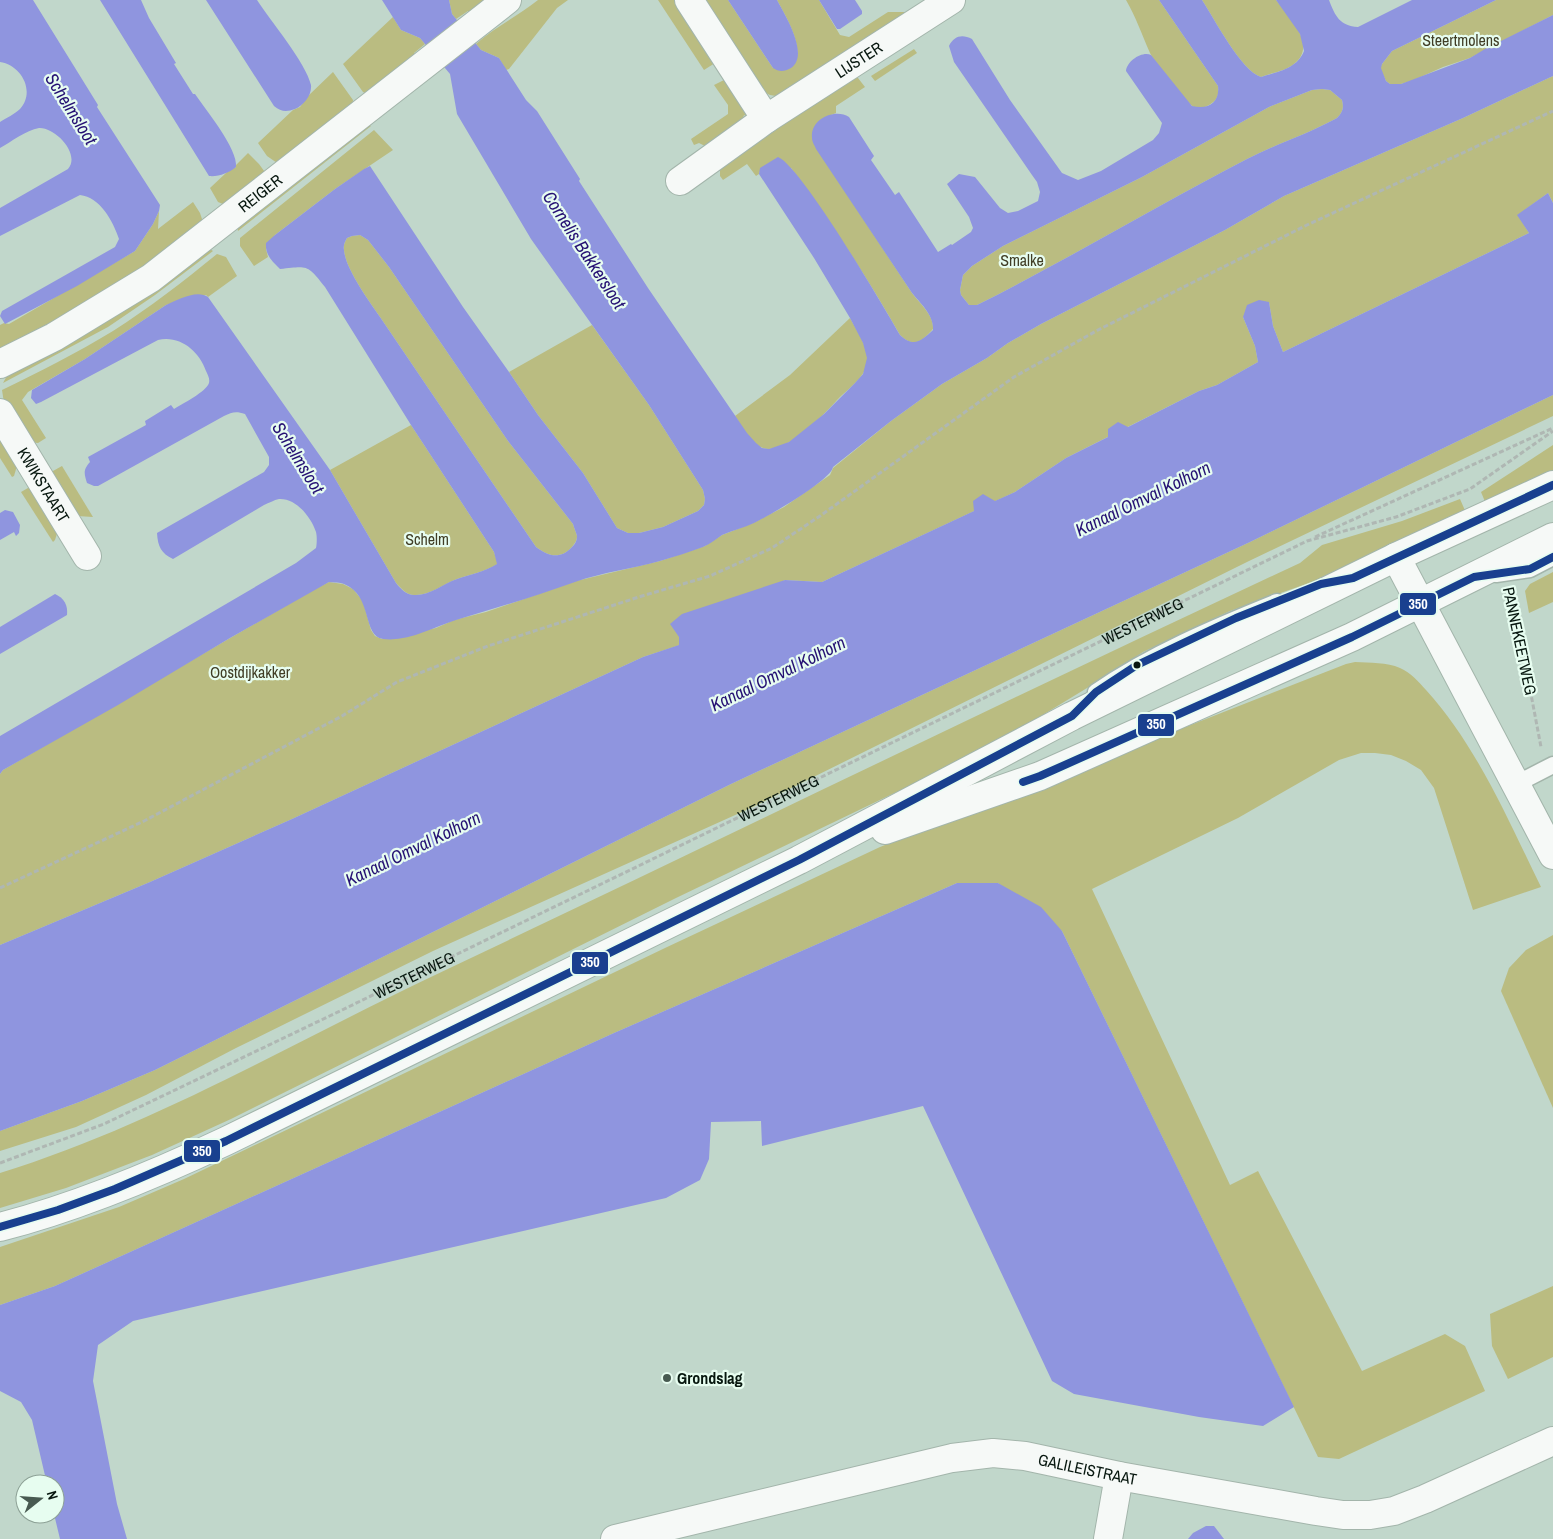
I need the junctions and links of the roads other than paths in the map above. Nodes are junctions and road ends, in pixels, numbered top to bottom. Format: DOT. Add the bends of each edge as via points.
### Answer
graph roads {
  1 [pos="507,0"];
  2 [pos="689,0"];
  3 [pos="952,0"];
  4 [pos="766,119"];
  5 [pos="680,181"];
  6 [pos="0,364"];
  7 [pos="0,413"];
  8 [pos="1553,485"];
  9 [pos="1553,537"];
  10 [pos="87,556"];
  11 [pos="1396,557"];
  12 [pos="1553,557"];
  13 [pos="1474,577"];
  14 [pos="1420,604"];
  15 [pos="1549,767"];
  16 [pos="1516,784"];
  17 [pos="1553,855"];
  18 [pos="798,860"];
  19 [pos="0,1227"];
  20 [pos="1553,1441"];
  21 [pos="1119,1476"];
  22 [pos="614,1539"];
  23 [pos="1108,1539"];
  1 -- 6 [label="street, REIGER" via="151,278 54,338"];
  2 -- 4 [label="street"];
  3 -- 4 [label="street, LIJSTER"];
  4 -- 5 [label="street, LIJSTER"];
  7 -- 10 [label="street, KWIKSTAART"];
  8 -- 11 [label="street"];
  9 -- 13 [label="street"];
  11 -- 14 [label="street"];
  11 -- 18 [label="street" via="1072,716"];
  12 -- 13 [label="lane" via="1530,568"];
  13 -- 14 [label="street"];
  14 -- 16 [label="street"];
  14 -- 18 [label="street" via="1040,776"];
  15 -- 16 [label="lane"];
  16 -- 17 [label="street"];
  18 -- 19 [label="street" via="186,1160 92,1198"];
  20 -- 21 [label="street, GALILEISTRAAT" via="1425,1499 1370,1515 1344,1515"];
  21 -- 22 [label="street, GALILEISTRAAT" via="1025,1456 993,1453 952,1458"];
  21 -- 23 [label="street"];
}
